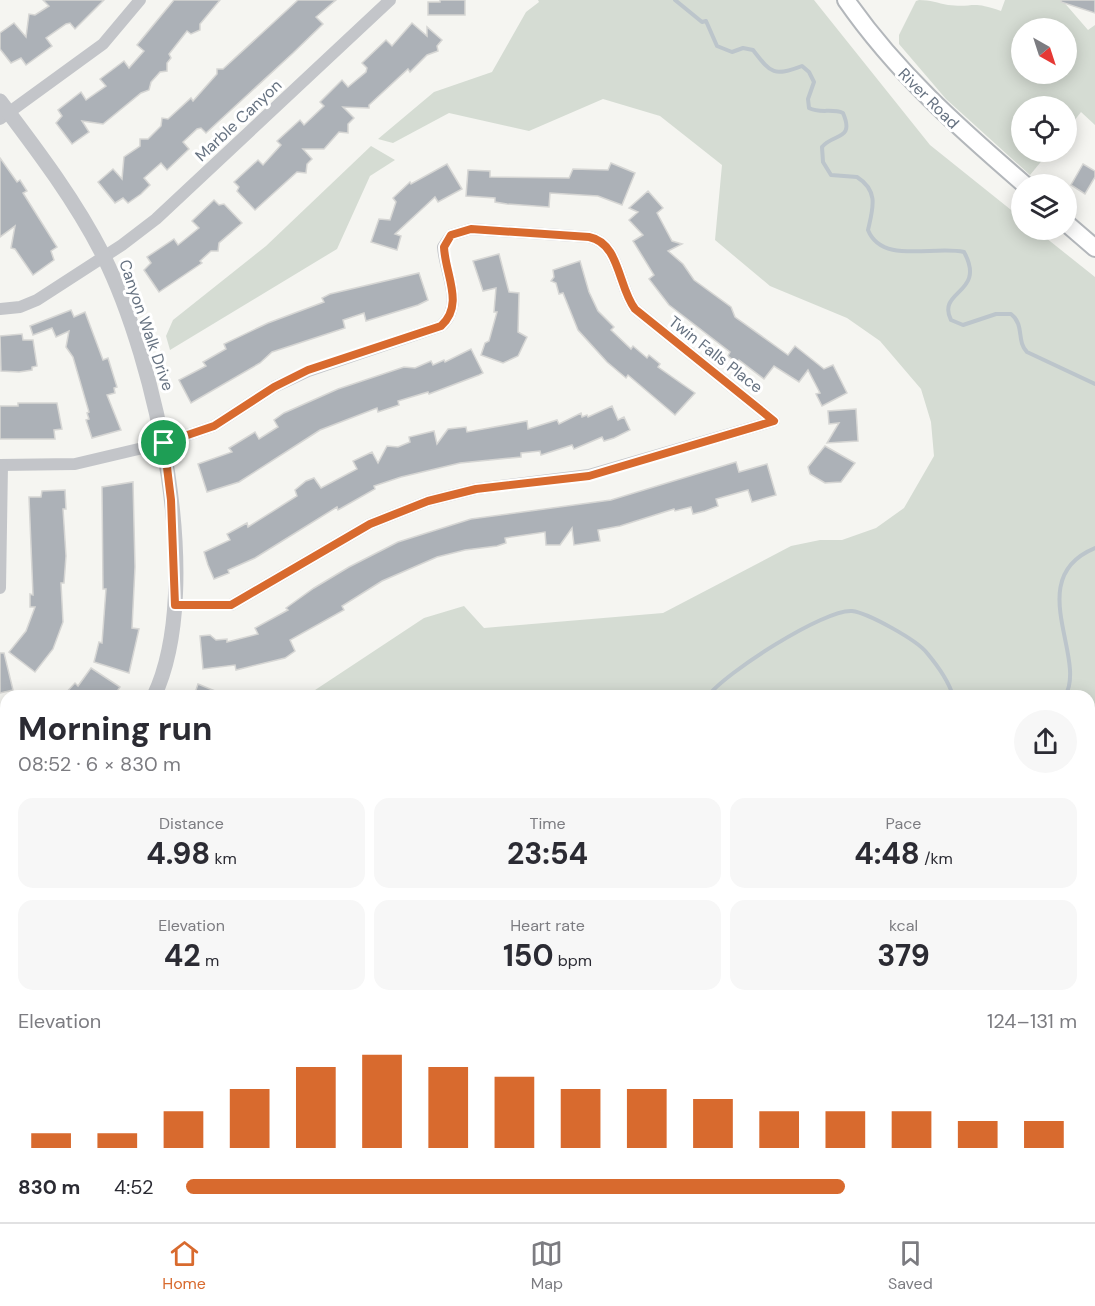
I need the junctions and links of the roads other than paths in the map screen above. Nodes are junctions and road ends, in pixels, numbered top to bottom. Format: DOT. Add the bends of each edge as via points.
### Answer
graph roads {
  1 [pos="141,0"];
  2 [pos="390,0"];
  3 [pos="846,0"];
  4 [pos="3,111"];
  5 [pos="1012,174"];
  6 [pos="1077,232"];
  7 [pos="1095,248"];
  8 [pos="104,257"];
  9 [pos="0,309"];
  10 [pos="164,443"];
  11 [pos="1,465"];
  12 [pos="0,588"];
  13 [pos="175,605"];
  14 [pos="156,690"];
  1 -- 4 [label="street" via="103,44"];
  2 -- 8 [label="street, Marble Canyon" via="156,219"];
  3 -- 5 [label="main road, River Road" via="923,94"];
  4 -- 8 [label="street, Canyon Walk Drive" via="66,193"];
  6 -- 7 [label="main road"];
  8 -- 9 [label="street, Marble Canyon" via="37,300"];
  8 -- 10 [label="street, Canyon Walk Drive" via="134,332"];
  10 -- 11 [label="street" via="75,464"];
  10 -- 13 [label="street, Canyon Walk Drive" via="171,500"];
  10 -- 13 [label="street, Twin Falls Place" via="214,426 308,370 441,326 454,307 444,247 451,235 471,229 600,240 609,248 635,309 774,421 589,476 476,489 428,501 370,524 231,605"];
  11 -- 12 [label="street"];
  13 -- 14 [label="street, Canyon Walk Drive" via="167,656"];
}
